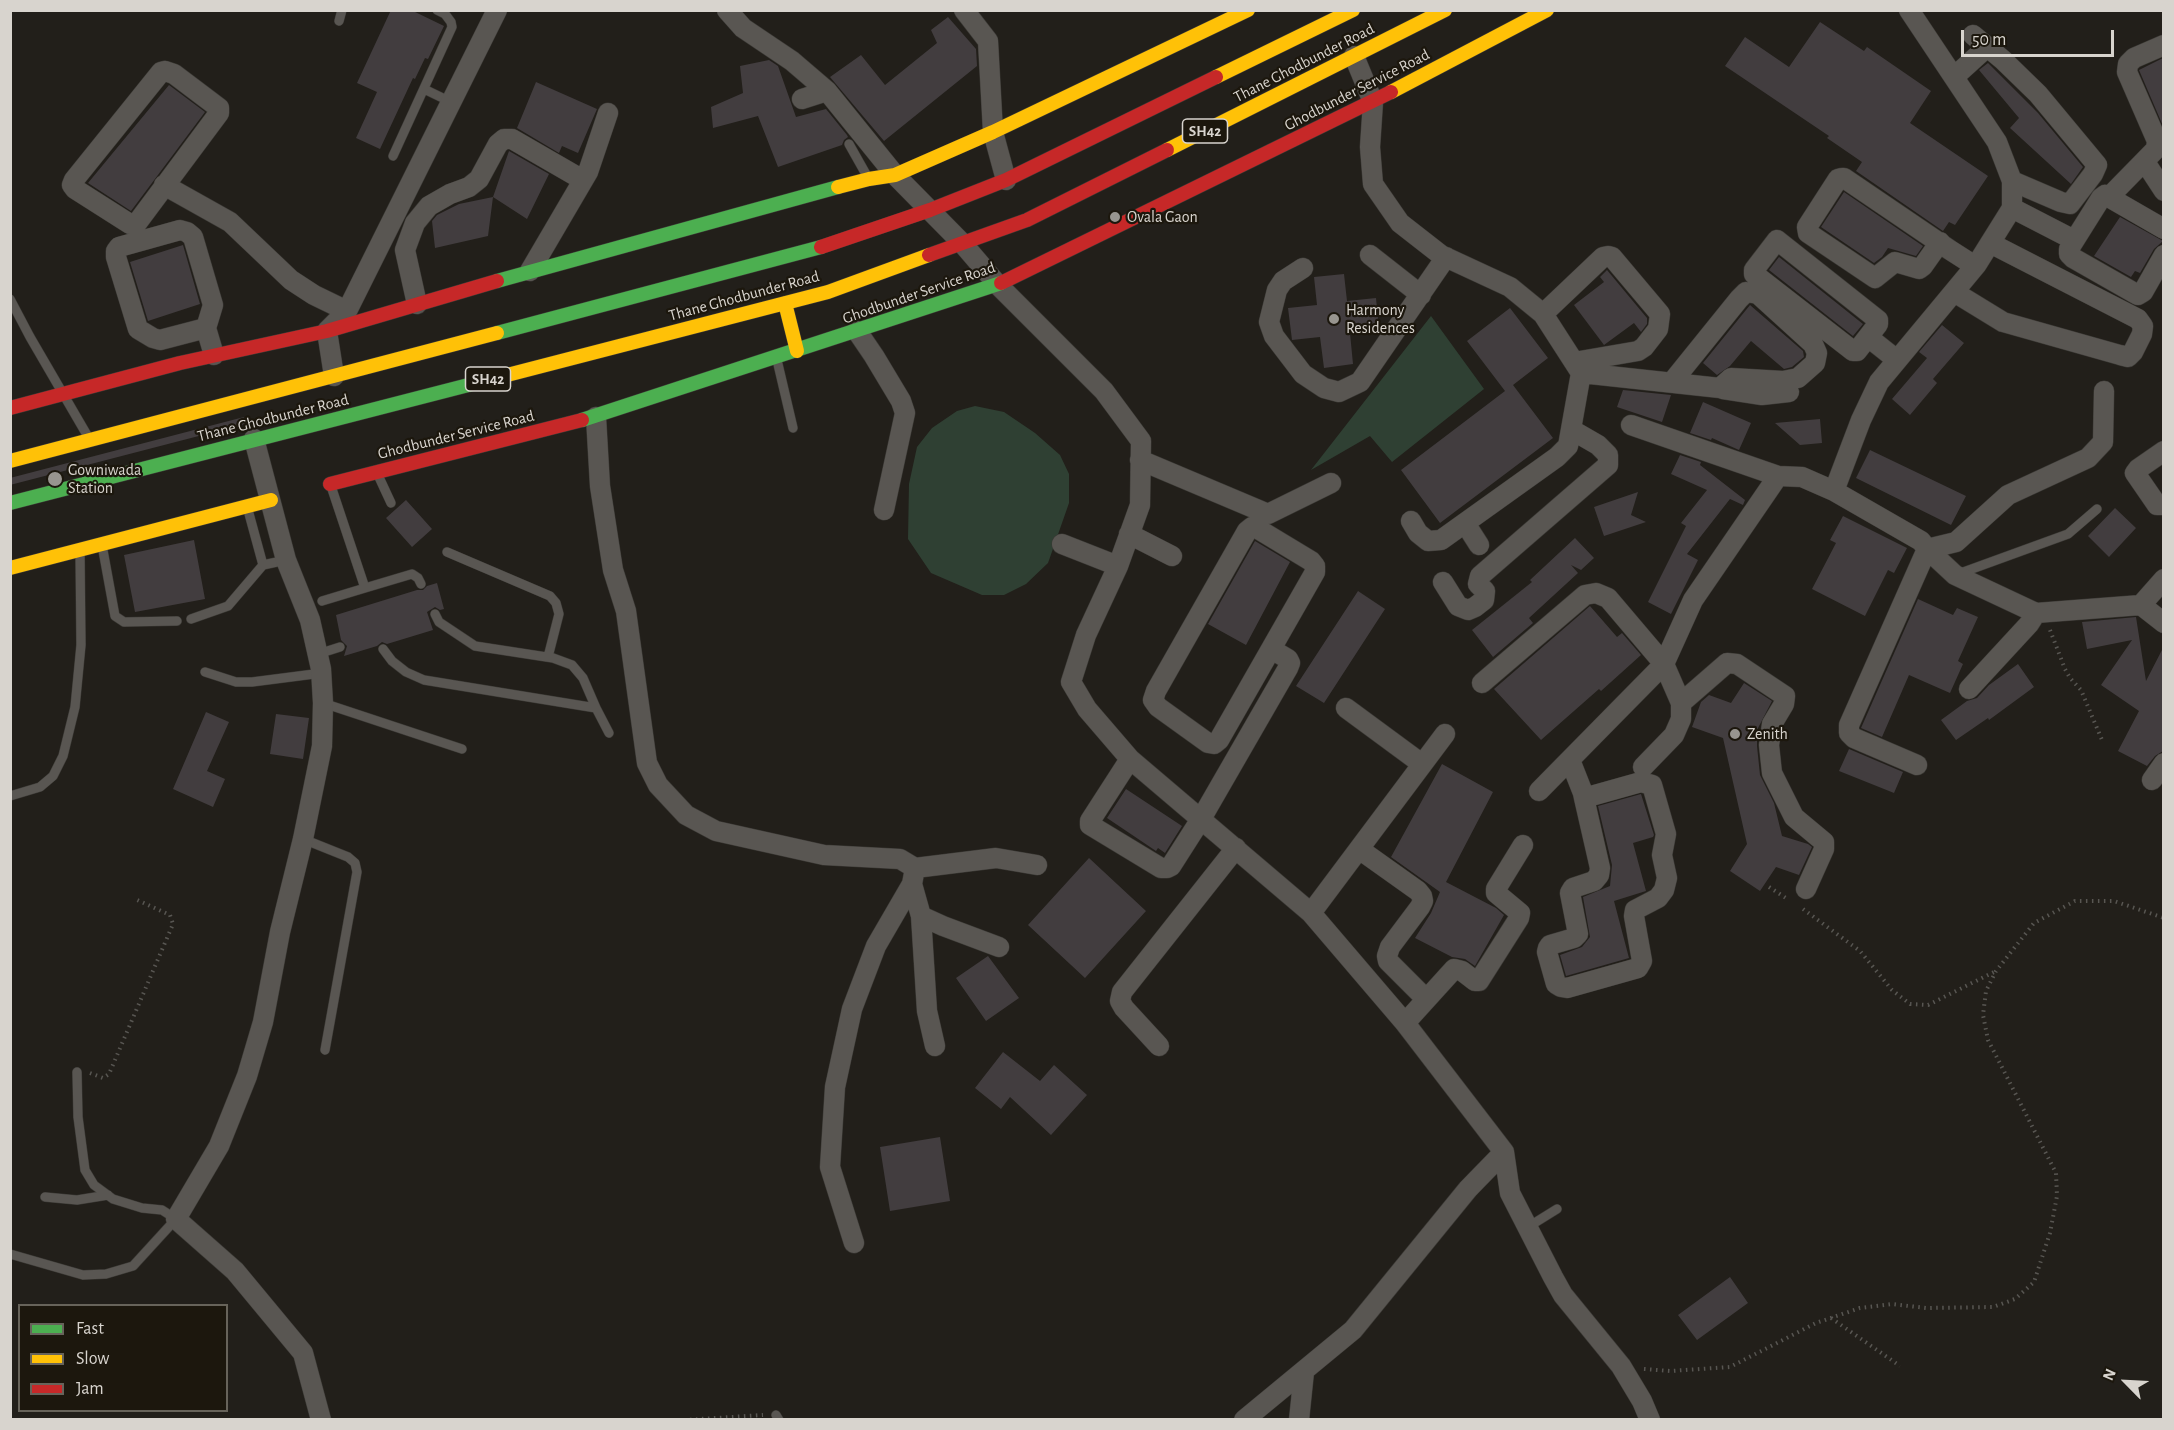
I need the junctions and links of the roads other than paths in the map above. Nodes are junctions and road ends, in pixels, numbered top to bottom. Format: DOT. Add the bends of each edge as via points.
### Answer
graph roads {
  1 [pos="342,10"];
  2 [pos="437,10"];
  3 [pos="497,10"];
  4 [pos="727,10"];
  5 [pos="964,10"];
  6 [pos="1248,10"];
  7 [pos="1353,10"];
  8 [pos="1445,10"];
  9 [pos="1547,10"];
  10 [pos="1909,10"];
  11 [pos="1227,15"];
  12 [pos="339,21"];
  13 [pos="2163,45"];
  14 [pos="1354,56"];
  15 [pos="1954,77"];
  16 [pos="424,89"];
  17 [pos="827,91"];
  18 [pos="802,99"];
  19 [pos="451,102"];
  20 [pos="1373,102"];
  21 [pos="608,113"];
  22 [pos="993,132"];
  23 [pos="849,144"];
  24 [pos="393,156"];
  25 [pos="2145,162"];
  26 [pos="895,175"];
  27 [pos="869,179"];
  28 [pos="583,180"];
  29 [pos="1006,180"];
  30 [pos="2012,181"];
  31 [pos="164,185"];
  32 [pos="2163,191"];
  33 [pos="2110,196"];
  34 [pos="2012,208"];
  35 [pos="930,210"];
  36 [pos="2163,229"];
  37 [pos="2074,240"];
  38 [pos="962,243"];
  39 [pos="1940,243"];
  40 [pos="1990,243"];
  41 [pos="1370,255"];
  42 [pos="2163,255"];
  43 [pos="1446,257"];
  44 [pos="1975,266"];
  45 [pos="1303,268"];
  46 [pos="530,271"];
  47 [pos="998,285"];
  48 [pos="1954,291"];
  49 [pos="1421,295"];
  50 [pos="10,298"];
  51 [pos="785,303"];
  52 [pos="417,304"];
  53 [pos="347,311"];
  54 [pos="1544,314"];
  55 [pos="206,328"];
  56 [pos="327,331"];
  57 [pos="857,331"];
  58 [pos="172,336"];
  59 [pos="1868,337"];
  60 [pos="797,351"];
  61 [pos="213,356"];
  62 [pos="777,357"];
  63 [pos="1897,360"];
  64 [pos="180,363"];
  65 [pos="1578,368"];
  66 [pos="334,376"];
  67 [pos="1672,382"];
  68 [pos="1720,388"];
  69 [pos="2104,391"];
  70 [pos="1789,392"];
  71 [pos="65,395"];
  72 [pos="10,408"];
  73 [pos="596,417"];
  74 [pos="1631,425"];
  75 [pos="793,428"];
  76 [pos="1572,430"];
  77 [pos="254,439"];
  78 [pos="90,440"];
  79 [pos="2163,451"];
  80 [pos="1140,460"];
  81 [pos="10,461"];
  82 [pos="377,472"];
  83 [pos="1779,476"];
  84 [pos="1331,483"];
  85 [pos="330,484"];
  86 [pos="1834,491"];
  87 [pos="271,500"];
  88 [pos="10,503"];
  89 [pos="391,503"];
  90 [pos="2163,505"];
  91 [pos="248,507"];
  92 [pos="2097,509"];
  93 [pos="884,510"];
  94 [pos="1411,521"];
  95 [pos="1465,523"];
  96 [pos="1129,534"];
  97 [pos="102,544"];
  98 [pos="1062,544"];
  99 [pos="1479,545"];
  100 [pos="1928,549"];
  101 [pos="80,550"];
  102 [pos="447,552"];
  103 [pos="1172,556"];
  104 [pos="286,560"];
  105 [pos="263,565"];
  106 [pos="1118,566"];
  107 [pos="10,568"];
  108 [pos="1955,575"];
  109 [pos="2163,579"];
  110 [pos="1443,582"];
  111 [pos="421,584"];
  112 [pos="365,588"];
  113 [pos="322,601"];
  114 [pos="2141,605"];
  115 [pos="2040,612"];
  116 [pos="191,619"];
  117 [pos="436,620"];
  118 [pos="177,621"];
  119 [pos="2163,623"];
  120 [pos="340,647"];
  121 [pos="383,649"];
  122 [pos="1271,649"];
  123 [pos="318,654"];
  124 [pos="548,657"];
  125 [pos="1664,664"];
  126 [pos="205,672"];
  127 [pos="322,674"];
  128 [pos="1482,683"];
  129 [pos="1969,689"];
  130 [pos="323,703"];
  131 [pos="1681,703"];
  132 [pos="596,708"];
  133 [pos="1346,708"];
  134 [pos="609,733"];
  135 [pos="1445,734"];
  136 [pos="462,749"];
  137 [pos="1130,759"];
  138 [pos="1570,760"];
  139 [pos="2163,763"];
  140 [pos="1422,764"];
  141 [pos="1917,765"];
  142 [pos="1643,767"];
  143 [pos="2152,780"];
  144 [pos="1539,791"];
  145 [pos="10,796"];
  146 [pos="1584,798"];
  147 [pos="1201,819"];
  148 [pos="303,839"];
  149 [pos="1523,845"];
  150 [pos="1236,848"];
  151 [pos="1359,849"];
  152 [pos="1037,866"];
  153 [pos="914,876"];
  154 [pos="1806,889"];
  155 [pos="1311,913"];
  156 [pos="921,916"];
  157 [pos="999,948"];
  158 [pos="1426,999"];
  159 [pos="1405,1023"];
  160 [pos="935,1046"];
  161 [pos="1160,1046"];
  162 [pos="325,1050"];
  163 [pos="78,1075"];
  164 [pos="1504,1152"];
  165 [pos="108,1195"];
  166 [pos="45,1197"];
  167 [pos="1557,1209"];
  168 [pos="176,1219"];
  169 [pos="1528,1227"];
  170 [pos="854,1243"];
  171 [pos="10,1254"];
  172 [pos="1304,1371"];
  173 [pos="321,1419"];
  174 [pos="1244,1419"];
  175 [pos="1299,1419"];
  176 [pos="1650,1419"];
  1 -- 12 [label="lane"];
  2 -- 16 [label="lane" via="445,14 452,27"];
  3 -- 19 [label="street"];
  4 -- 17 [label="street" via="743,28"];
  5 -- 22 [label="street" via="988,41"];
  6 -- 11 [label="main road"];
  7 -- 29 [label="main road, Thane Ghodbunder Road / SH42"];
  8 -- 14 [label="main road, Thane Ghodbunder Road / SH42"];
  9 -- 20 [label="main road, Ghodbunder Service Road"];
  10 -- 15 [label="street"];
  11 -- 22 [label="main road"];
  13 -- 25 [label="street" via="2128,64 2127,72 2157,141 2156,149"];
  14 -- 20 [label="street"];
  14 -- 38 [label="main road, Thane Ghodbunder Road / SH42" via="1027,220"];
  15 -- 30 [label="street" via="1997,142"];
  15 -- 30 [label="street" via="1980,41 2038,94 2097,165 2070,204"];
  16 -- 19 [label="lane"];
  16 -- 24 [label="lane"];
  17 -- 18 [label="street"];
  17 -- 26 [label="street"];
  19 -- 53 [label="street"];
  20 -- 43 [label="street" via="1373,184 1400,223"];
  20 -- 47 [label="main road, Ghodbunder Service Road"];
  21 -- 28 [label="street"];
  22 -- 26 [label="main road"];
  22 -- 29 [label="street"];
  23 -- 27 [label="lane"];
  25 -- 32 [label="street"];
  25 -- 33 [label="street"];
  26 -- 27 [label="main road"];
  26 -- 35 [label="street"];
  27 -- 46 [label="main road"];
  28 -- 46 [label="street"];
  28 -- 52 [label="street" via="512,139 504,139 479,179 429,206 415,223 405,250"];
  29 -- 35 [label="main road, Thane Ghodbunder Road / SH42"];
  30 -- 34 [label="street"];
  31 -- 31 [label="street" via="137,223 130,224 72,185 165,71 219,108 219,113"];
  31 -- 53 [label="street" via="230,222 291,280"];
  33 -- 36 [label="street"];
  33 -- 37 [label="street" via="2101,198"];
  34 -- 37 [label="street"];
  34 -- 40 [label="street"];
  35 -- 38 [label="street"];
  35 -- 66 [label="main road, Thane Ghodbunder Road / SH42" via="811,250"];
  37 -- 42 [label="street" via="2069,249 2073,258 2138,295"];
  38 -- 47 [label="street"];
  38 -- 51 [label="main road, Thane Ghodbunder Road / SH42"];
  39 -- 39 [label="street" via="1842,178 1807,227 1808,232 1875,278 1895,262 1919,269"];
  39 -- 44 [label="street"];
  40 -- 44 [label="street"];
  40 -- 48 [label="street" via="2138,319 2143,326 2142,334 2133,352 2128,357 2003,322"];
  41 -- 49 [label="street"];
  43 -- 49 [label="street"];
  43 -- 54 [label="street" via="1510,287"];
  44 -- 48 [label="street"];
  45 -- 49 [label="street" via="1277,290 1269,322 1274,336 1303,374 1324,388 1339,392 1360,382"];
  46 -- 52 [label="main road"];
  47 -- 57 [label="main road, Ghodbunder Service Road"];
  47 -- 80 [label="street" via="1104,391 1141,441"];
  48 -- 63 [label="street"];
  50 -- 71 [label="lane"];
  51 -- 60 [label="main road"];
  51 -- 77 [label="main road, Thane Ghodbunder Road / SH42"];
  52 -- 56 [label="main road"];
  53 -- 56 [label="street"];
  54 -- 65 [label="street"];
  54 -- 65 [label="street" via="1608,256 1660,314 1659,329 1638,351"];
  55 -- 58 [label="street"];
  55 -- 58 [label="street" via="213,305 193,237 180,230 119,247 116,257 135,324 153,338"];
  55 -- 61 [label="street"];
  56 -- 61 [label="main road"];
  56 -- 66 [label="street"];
  57 -- 60 [label="main road, Ghodbunder Service Road"];
  57 -- 93 [label="street" via="905,413"];
  58 -- 64 [label="street"];
  59 -- 59 [label="street" via="1878,324 1877,318 1779,241 1774,242 1754,274 1853,351"];
  59 -- 63 [label="street"];
  60 -- 62 [label="main road, Ghodbunder Service Road"];
  61 -- 64 [label="main road"];
  62 -- 73 [label="main road, Ghodbunder Service Road"];
  62 -- 75 [label="lane"];
  63 -- 86 [label="street" via="1879,382"];
  64 -- 71 [label="main road"];
  65 -- 67 [label="street"];
  65 -- 76 [label="street"];
  66 -- 78 [label="main road, Thane Ghodbunder Road / SH42"];
  67 -- 68 [label="street"];
  67 -- 68 [label="street" via="1746,292 1758,294 1813,344 1817,353 1815,363 1798,378 1731,378"];
  68 -- 70 [label="street" via="1762,395"];
  69 -- 100 [label="street" via="2103,442 2088,458 2008,495 1956,542"];
  71 -- 72 [label="main road"];
  71 -- 78 [label="lane"];
  73 -- 82 [label="main road, Ghodbunder Service Road"];
  73 -- 153 [label="street" via="600,486 613,570 626,611 647,763 658,785 686,815 716,831 824,855 900,859"];
  74 -- 83 [label="street"];
  76 -- 95 [label="street" via="1568,446 1557,457"];
  76 -- 110 [label="street" via="1598,445 1608,455 1608,465 1480,576 1478,584 1485,591 1484,600 1475,607 1468,610 1458,606"];
  77 -- 87 [label="street"];
  77 -- 88 [label="main road, Thane Ghodbunder Road / SH42"];
  78 -- 81 [label="main road, Thane Ghodbunder Road / SH42"];
  79 -- 90 [label="street" via="2135,473 2157,505"];
  80 -- 84 [label="street" via="1268,514"];
  80 -- 96 [label="street" via="1140,505"];
  82 -- 85 [label="main road, Ghodbunder Service Road"];
  82 -- 89 [label="lane"];
  83 -- 86 [label="street" via="1802,477"];
  83 -- 125 [label="street" via="1693,600"];
  85 -- 112 [label="lane"];
  86 -- 100 [label="street" via="1921,541"];
  87 -- 91 [label="main road"];
  87 -- 104 [label="street"];
  91 -- 97 [label="main road"];
  91 -- 105 [label="lane"];
  92 -- 108 [label="lane" via="2068,534"];
  94 -- 95 [label="street" via="1428,541 1441,540"];
  95 -- 99 [label="street"];
  96 -- 103 [label="street"];
  96 -- 106 [label="street"];
  97 -- 101 [label="main road"];
  97 -- 118 [label="lane" via="116,616 124,622"];
  98 -- 106 [label="street"];
  100 -- 108 [label="street"];
  100 -- 141 [label="street" via="1849,725 1854,738"];
  101 -- 107 [label="main road"];
  101 -- 145 [label="lane" via="81,645 75,707 63,756 53,776 40,787"];
  102 -- 124 [label="lane" via="550,596 559,614"];
  104 -- 105 [label="lane"];
  104 -- 123 [label="street" via="310,620"];
  105 -- 116 [label="lane" via="228,606"];
  106 -- 137 [label="street" via="1086,635 1071,682 1087,709"];
  108 -- 115 [label="street"];
  109 -- 114 [label="street"];
  111 -- 112 [label="lane" via="412,574"];
  112 -- 113 [label="lane"];
  114 -- 115 [label="street"];
  114 -- 119 [label="street"];
  115 -- 129 [label="street"];
  117 -- 124 [label="lane" via="475,646"];
  120 -- 123 [label="lane"];
  121 -- 132 [label="lane" via="406,672 424,680"];
  122 -- 122 [label="street" via="1315,566 1252,527 1153,700 1199,737 1214,744"];
  122 -- 147 [label="street" via="1288,659 1288,668"];
  123 -- 127 [label="street"];
  124 -- 132 [label="lane" via="572,665 583,678"];
  125 -- 128 [label="street" via="1608,598 1596,592 1585,595"];
  125 -- 131 [label="street"];
  125 -- 138 [label="street"];
  126 -- 127 [label="lane" via="236,682"];
  127 -- 130 [label="street"];
  130 -- 136 [label="lane"];
  130 -- 148 [label="street" via="322,746"];
  131 -- 142 [label="street" via="1682,718 1674,735"];
  131 -- 154 [label="street" via="1727,663 1737,664 1785,696 1772,723 1769,745 1773,773 1794,817 1824,842"];
  132 -- 134 [label="lane"];
  133 -- 140 [label="street"];
  135 -- 140 [label="street"];
  137 -- 147 [label="street"];
  137 -- 147 [label="street" via="1090,821 1093,829 1167,868"];
  138 -- 144 [label="street"];
  138 -- 146 [label="street"];
  139 -- 143 [label="street"];
  140 -- 151 [label="street"];
  146 -- 146 [label="street" via="1599,875 1570,893 1578,934 1550,945 1547,952 1556,984 1567,988 1638,968 1642,961 1635,910 1658,898 1667,878 1662,855 1666,834 1652,785 1641,782"];
  147 -- 150 [label="street"];
  148 -- 162 [label="lane" via="348,857 357,872"];
  148 -- 168 [label="street" via="248,1076 219,1146"];
  149 -- 158 [label="street" via="1496,889 1520,913 1519,918 1479,981 1454,969"];
  150 -- 155 [label="street"];
  150 -- 161 [label="street" via="1122,992 1120,1001 1124,1008"];
  151 -- 155 [label="street"];
  151 -- 158 [label="street" via="1422,896 1420,907 1387,956"];
  152 -- 153 [label="street" via="996,858"];
  153 -- 156 [label="street"];
  153 -- 170 [label="street" via="876,946 852,1009 835,1087 830,1167"];
  155 -- 159 [label="street"];
  156 -- 157 [label="street"];
  156 -- 160 [label="street" via="927,1011"];
  158 -- 159 [label="street"];
  159 -- 164 [label="street"];
  163 -- 165 [label="lane" via="78,1117 85,1170 94,1185"];
  164 -- 169 [label="street" via="1510,1193"];
  164 -- 172 [label="street" via="1468,1189 1353,1330"];
  165 -- 166 [label="lane" via="77,1200"];
  165 -- 168 [label="lane" via="142,1208 162,1210"];
  167 -- 169 [label="lane"];
  168 -- 171 [label="lane" via="133,1266 106,1274 83,1275"];
  168 -- 173 [label="street" via="235,1271 303,1353"];
  169 -- 176 [label="street" via="1563,1295 1621,1366"];
  172 -- 174 [label="street"];
  172 -- 175 [label="street"];
}
